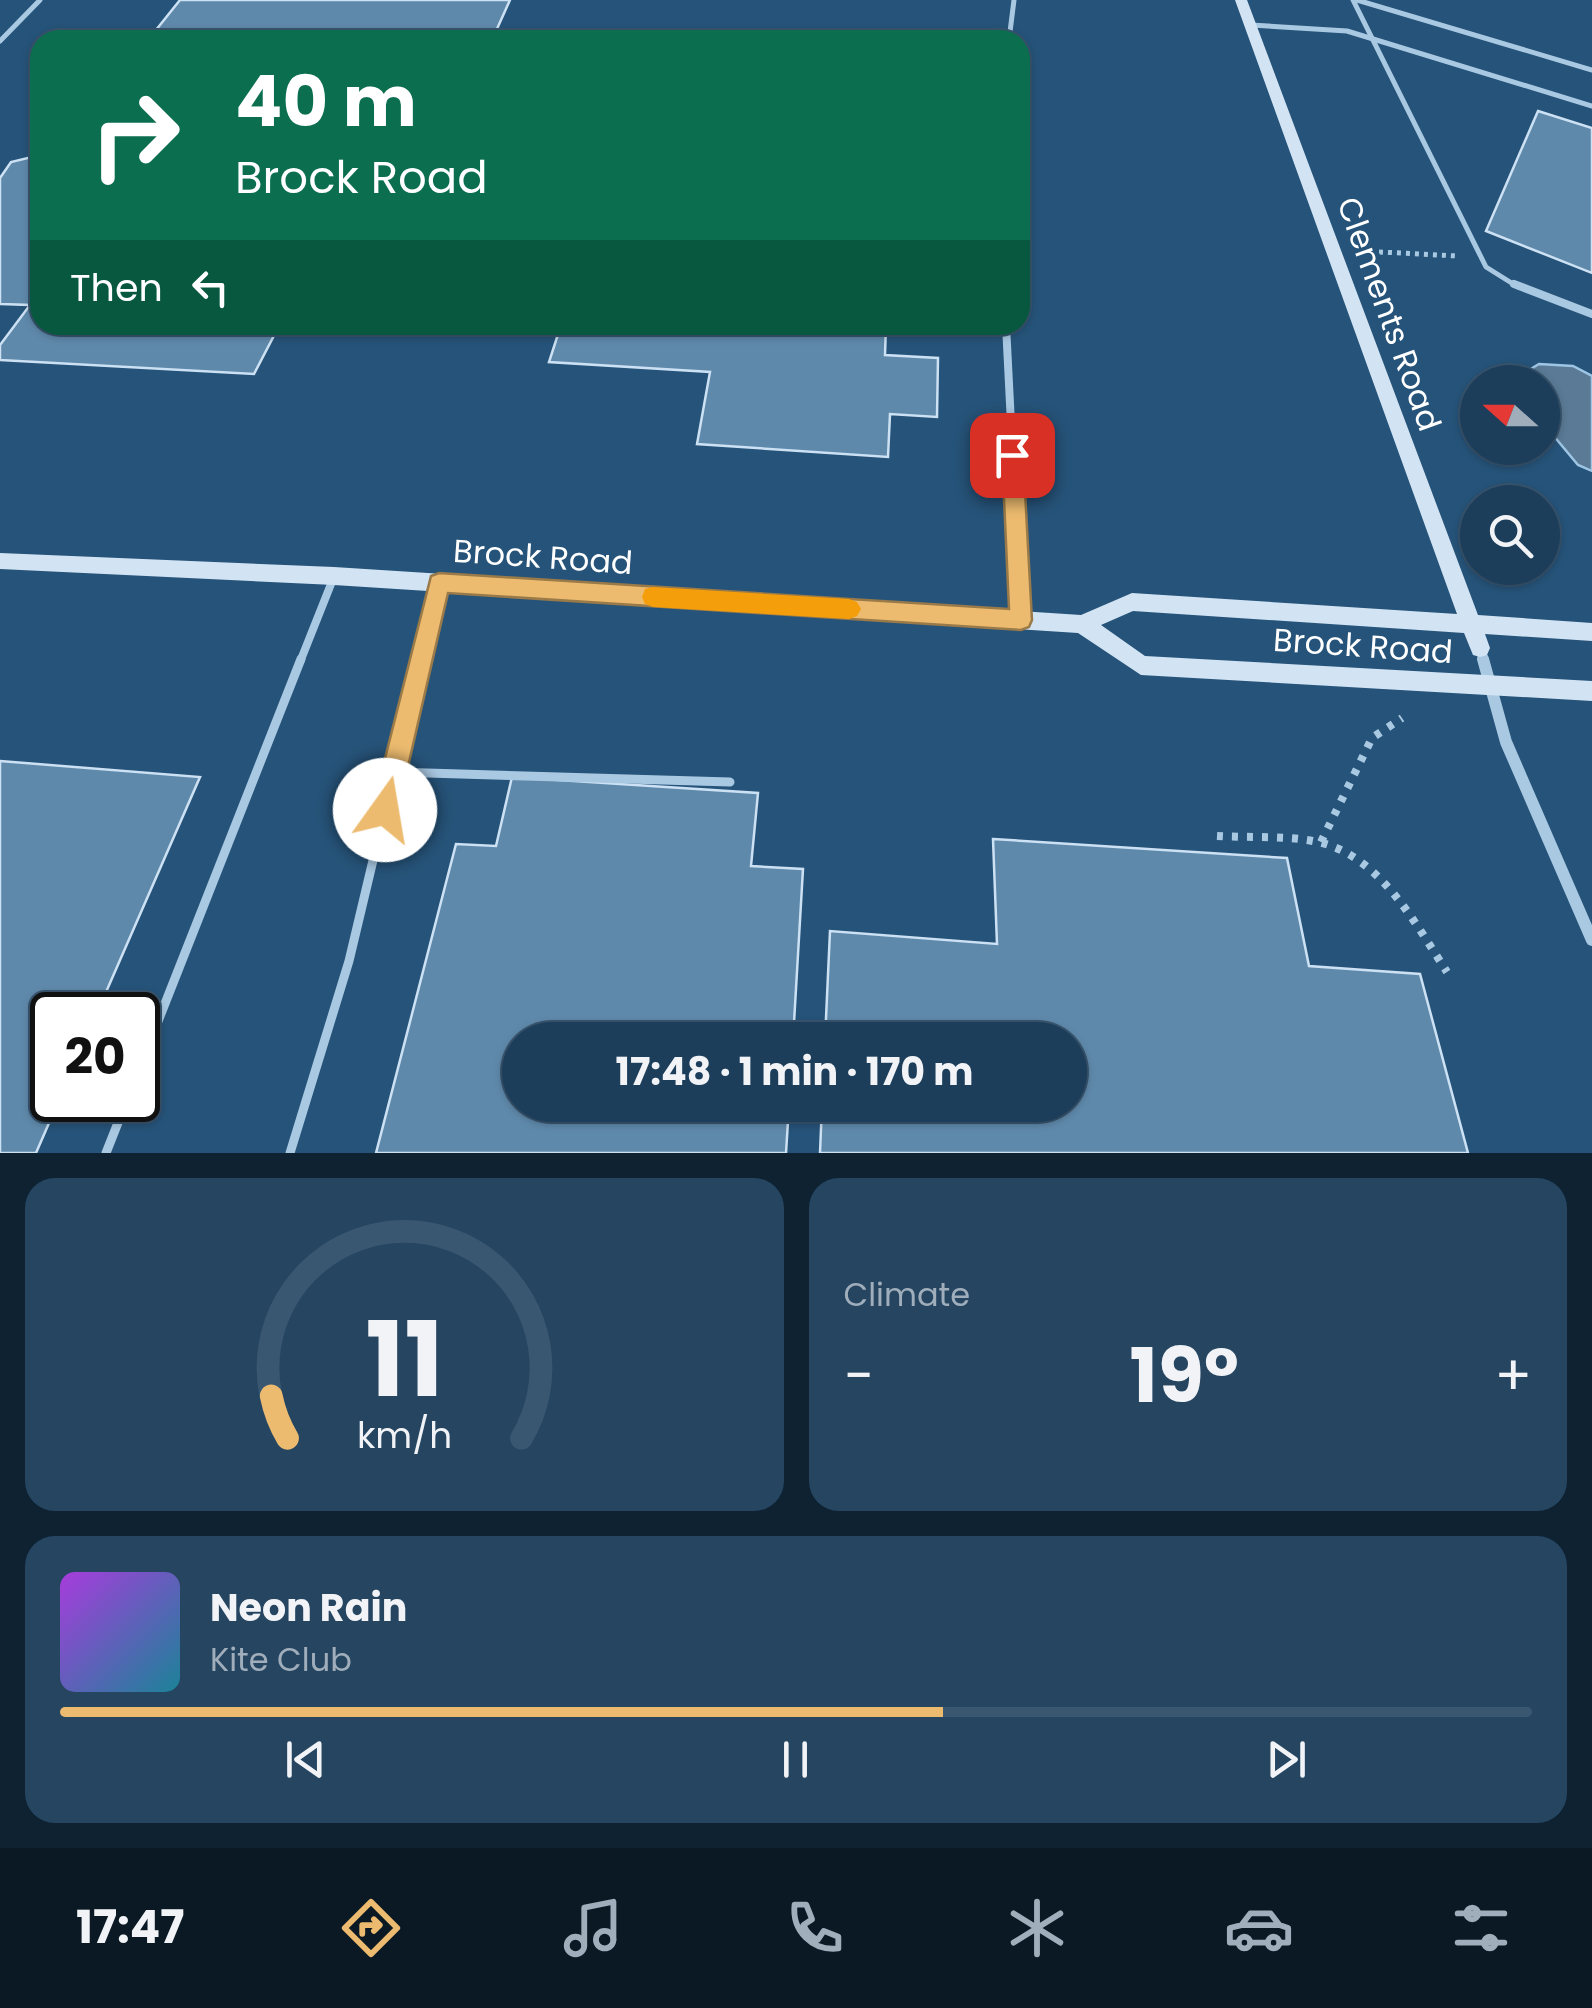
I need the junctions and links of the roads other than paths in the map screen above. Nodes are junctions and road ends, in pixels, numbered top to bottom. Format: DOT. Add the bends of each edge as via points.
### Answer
graph roads {
  1 [pos="40,0"];
  2 [pos="1014,0"];
  3 [pos="1241,0"];
  4 [pos="1355,0"];
  5 [pos="1251,25"];
  6 [pos="1010,30"];
  7 [pos="1372,38"];
  8 [pos="0,41"];
  9 [pos="1592,70"];
  10 [pos="1592,106"];
  11 [pos="1592,314"];
  12 [pos="1007,335"];
  13 [pos="0,561"];
  14 [pos="334,576"];
  15 [pos="439,583"];
  16 [pos="1021,620"];
  17 [pos="1469,623"];
  18 [pos="1082,624"];
  19 [pos="1592,632"];
  20 [pos="1480,648"];
  21 [pos="1490,686"];
  22 [pos="1592,692"];
  23 [pos="394,772"];
  24 [pos="730,782"];
  25 [pos="1592,940"];
  26 [pos="160,1016"];
  27 [pos="118,1122"];
  28 [pos="106,1153"];
  29 [pos="290,1153"];
  1 -- 8 [label="lane"];
  2 -- 6 [label="lane"];
  3 -- 5 [label="main road, Clements Road"];
  4 -- 7 [label="lane"];
  4 -- 9 [label="lane"];
  5 -- 7 [label="lane" via="1321,27"];
  5 -- 17 [label="main road, Clements Road"];
  7 -- 10 [label="lane"];
  7 -- 11 [label="lane" via="1479,257 1520,288"];
  12 -- 16 [label="lane"];
  13 -- 14 [label="main road, Brock Road"];
  14 -- 15 [label="main road, Brock Road"];
  14 -- 26 [label="lane"];
  15 -- 16 [label="main road, Brock Road"];
  15 -- 23 [label="lane"];
  16 -- 18 [label="main road, Brock Road"];
  17 -- 18 [label="main road, Brock Road" via="1132,602"];
  17 -- 19 [label="main road, Brock Road"];
  17 -- 20 [label="main road, Clements Road"];
  18 -- 21 [label="main road, Brock Road" via="1141,664"];
  20 -- 21 [label="street"];
  21 -- 22 [label="main road, Brock Road"];
  21 -- 25 [label="street" via="1506,742"];
  23 -- 24 [label="lane"];
  23 -- 29 [label="lane" via="349,961"];
  27 -- 28 [label="lane"];
}
